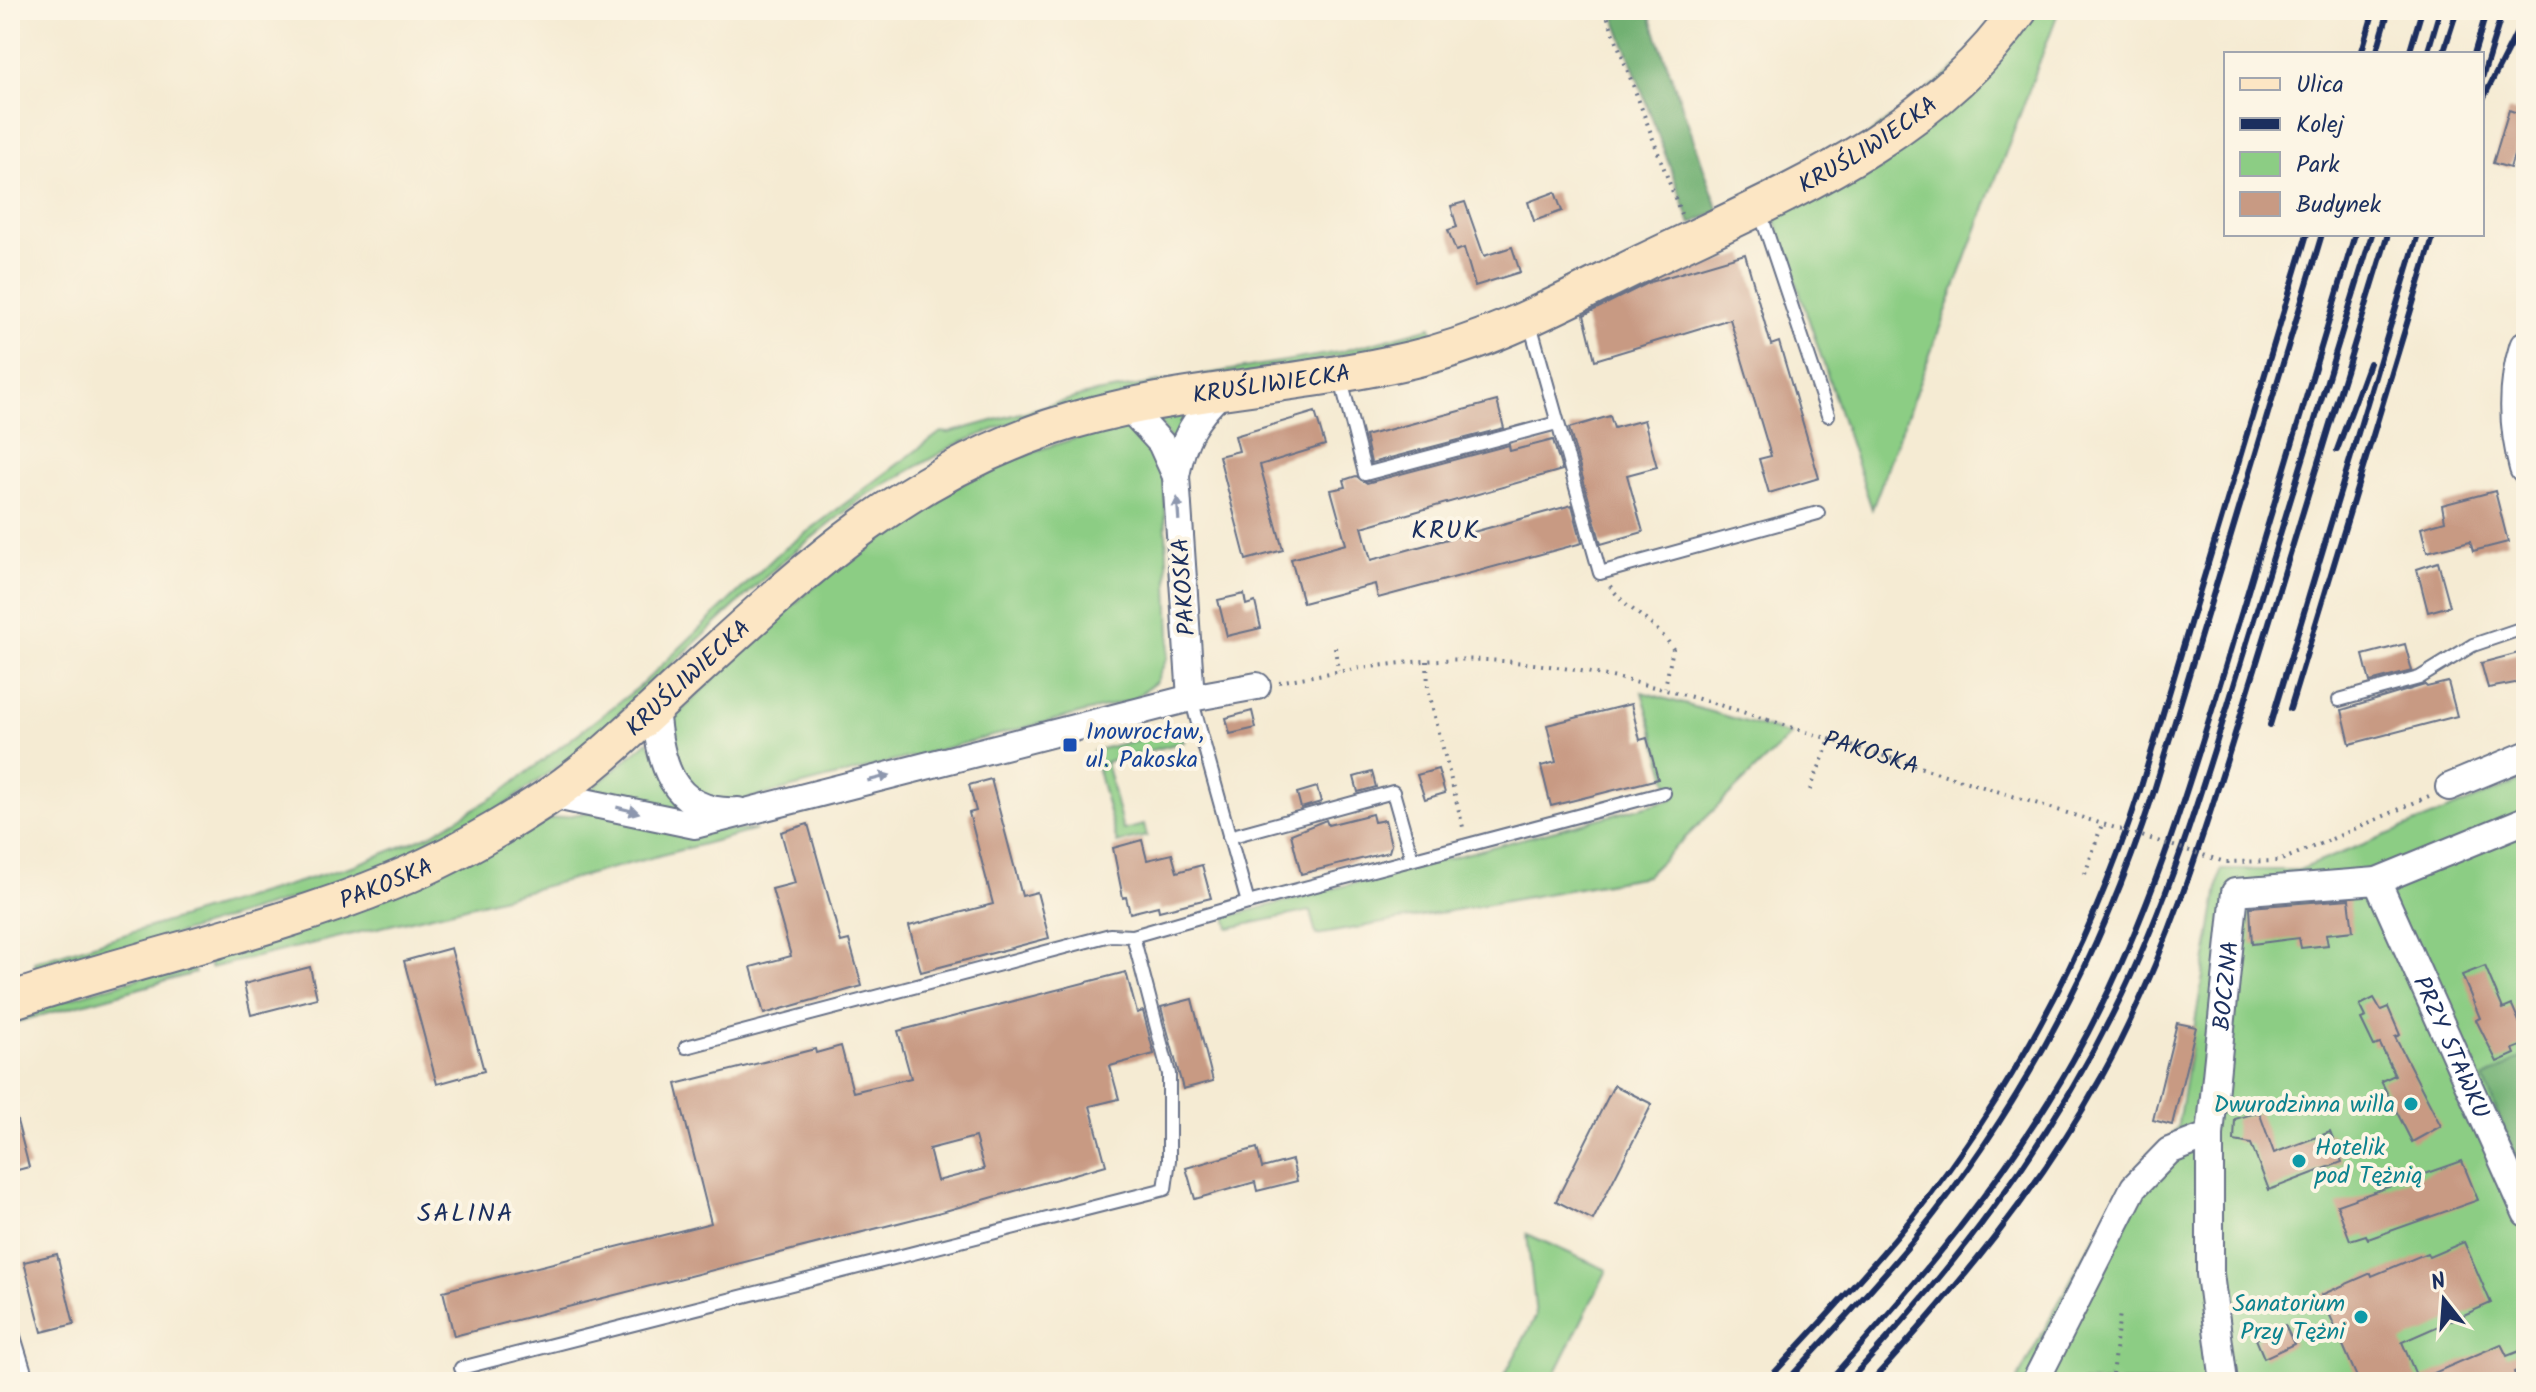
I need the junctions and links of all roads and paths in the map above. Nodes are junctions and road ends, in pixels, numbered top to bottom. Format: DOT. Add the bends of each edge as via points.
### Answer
graph roads {
  1 [pos="1605,10"];
  2 [pos="2019,10"];
  3 [pos="1757,205"];
  4 [pos="1690,239"];
  5 [pos="1529,319"];
  6 [pos="2526,347"];
  7 [pos="1340,374"];
  8 [pos="1222,392"];
  9 [pos="1129,408"];
  10 [pos="1828,415"];
  11 [pos="1557,423"];
  12 [pos="2526,468"];
  13 [pos="1176,476"];
  14 [pos="1818,513"];
  15 [pos="1600,573"];
  16 [pos="2526,627"];
  17 [pos="1335,647"];
  18 [pos="1427,661"];
  19 [pos="1338,671"];
  20 [pos="1257,686"];
  21 [pos="1665,687"];
  22 [pos="1191,698"];
  23 [pos="2339,700"];
  24 [pos="655,707"];
  25 [pos="1830,740"];
  26 [pos="2526,755"];
  27 [pos="2449,787"];
  28 [pos="1810,790"];
  29 [pos="1664,793"];
  30 [pos="551,795"];
  31 [pos="752,810"];
  32 [pos="2526,820"];
  33 [pos="2102,824"];
  34 [pos="1229,837"];
  35 [pos="1468,845"];
  36 [pos="1412,859"];
  37 [pos="2085,874"];
  38 [pos="2377,881"];
  39 [pos="1248,903"];
  40 [pos="1133,936"];
  41 [pos="10,1001"];
  42 [pos="686,1047"];
  43 [pos="2210,1135"];
  44 [pos="2526,1213"];
  45 [pos="2120,1313"];
  46 [pos="10,1323"];
  47 [pos="461,1368"];
  48 [pos="28,1382"];
  49 [pos="2035,1382"];
  50 [pos="2111,1382"];
  51 [pos="2224,1382"];
  1 -- 4 [label="path"];
  2 -- 3 [label="main road, KRUŚLIWIECKA" via="1957,81 1901,126 1831,169"];
  3 -- 4 [label="main road, KRUŚLIWIECKA"];
  3 -- 10 [label="lane"];
  4 -- 5 [label="main road, KRUŚLIWIECKA"];
  5 -- 7 [label="main road, KRUŚLIWIECKA" via="1472,343"];
  5 -- 11 [label="lane"];
  6 -- 12 [label="street" via="2517,410"];
  7 -- 8 [label="main road, KRUŚLIWIECKA"];
  7 -- 11 [label="lane" via="1365,474"];
  8 -- 9 [label="main road, KRUŚLIWIECKA"];
  8 -- 13 [label="street, PAKOSKA" via="1201,412 1184,440"];
  9 -- 13 [label="street, PAKOSKA" via="1161,443"];
  9 -- 24 [label="main road, KRUŚLIWIECKA" via="1050,428 915,488 844,539"];
  11 -- 15 [label="lane"];
  22 -- 13 [label="street, PAKOSKA, one-way"];
  14 -- 15 [label="lane"];
  15 -- 21 [label="path" via="1622,603 1663,632 1673,649"];
  16 -- 23 [label="lane" via="2473,645 2419,678"];
  17 -- 19 [label="path"];
  18 -- 19 [label="path, PAKOSKA"];
  18 -- 21 [label="path, PAKOSKA" via="1510,662"];
  18 -- 35 [label="path" via="1428,689"];
  19 -- 20 [label="path, PAKOSKA"];
  20 -- 22 [label="street"];
  21 -- 25 [label="path, PAKOSKA, bridge"];
  31 -- 22 [label="street, one-way"];
  22 -- 34 [label="lane"];
  24 -- 30 [label="main road, KRUŚLIWIECKA"];
  24 -- 31 [label="street" via="660,755 672,781 711,809"];
  25 -- 28 [label="path, bridge"];
  25 -- 33 [label="path, PAKOSKA, bridge"];
  26 -- 27 [label="street"];
  27 -- 33 [label="path, PAKOSKA, bridge" via="2279,861 2225,862"];
  29 -- 35 [label="lane"];
  30 -- 31 [label="street, one-way" via="695,825"];
  30 -- 41 [label="main road, PAKOSKA" via="481,839 394,881"];
  32 -- 38 [label="street, BOCZNA"];
  33 -- 37 [label="path, bridge"];
  34 -- 36 [label="lane" via="1393,792"];
  34 -- 39 [label="lane"];
  35 -- 36 [label="lane"];
  36 -- 39 [label="lane"];
  38 -- 43 [label="street, BOCZNA" via="2235,892"];
  38 -- 44 [label="street, PRZY STAWKU"];
  39 -- 40 [label="lane"];
  40 -- 42 [label="lane" via="1110,935"];
  40 -- 47 [label="lane" via="1169,1074 1165,1189"];
  43 -- 49 [label="street" via="2169,1151 2134,1187"];
  43 -- 51 [label="street, BOCZNA" via="2210,1274"];
  45 -- 50 [label="path"];
  46 -- 48 [label="lane"];
}
